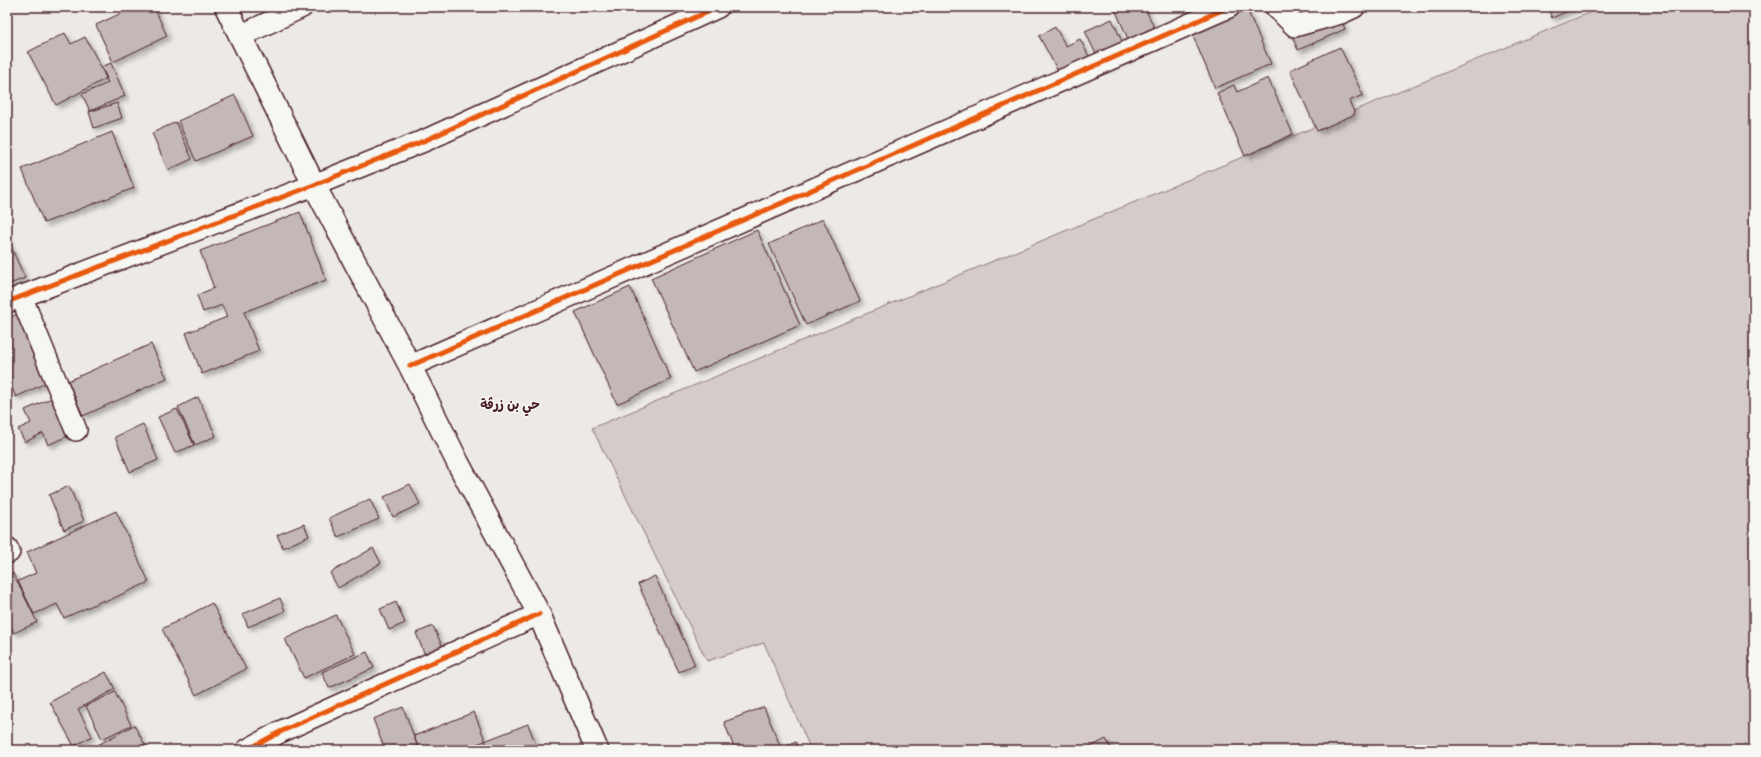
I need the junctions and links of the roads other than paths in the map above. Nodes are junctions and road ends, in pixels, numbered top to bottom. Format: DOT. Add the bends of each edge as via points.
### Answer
graph roads {
  1 [pos="226,7"];
  2 [pos="302,7"];
  3 [pos="718,7"];
  4 [pos="1229,7"];
  5 [pos="1276,7"];
  6 [pos="1354,7"];
  7 [pos="240,36"];
  8 [pos="314,186"];
  9 [pos="14,299"];
  10 [pos="410,366"];
  11 [pos="76,430"];
  12 [pos="539,614"];
  13 [pos="247,750"];
  14 [pos="598,750"];
  1 -- 7 [label="main road"];
  2 -- 7 [label="street"];
  3 -- 8 [label="street" via="426,140"];
  4 -- 10 [label="street"];
  5 -- 6 [label="street" via="1295,26"];
  7 -- 8 [label="main road"];
  8 -- 9 [label="street"];
  8 -- 10 [label="main road"];
  9 -- 11 [label="street"];
  10 -- 12 [label="main road"];
  12 -- 13 [label="street" via="280,732"];
  12 -- 14 [label="main road"];
}
